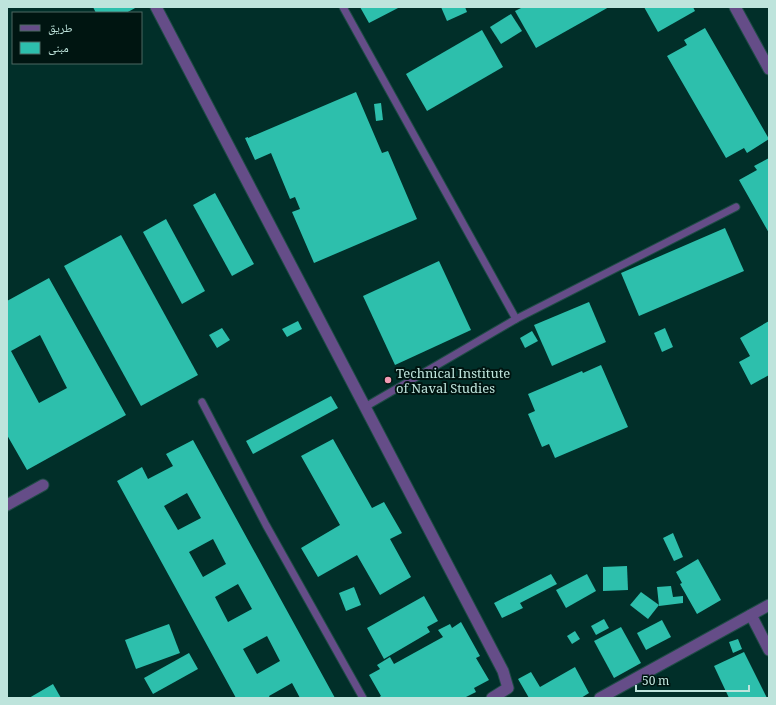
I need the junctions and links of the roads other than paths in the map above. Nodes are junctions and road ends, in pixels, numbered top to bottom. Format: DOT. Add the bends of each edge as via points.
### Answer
graph roads {
  1 [pos="156,7"];
  2 [pos="343,7"];
  3 [pos="735,7"];
  4 [pos="769,69"];
  5 [pos="736,207"];
  6 [pos="516,319"];
  7 [pos="202,402"];
  8 [pos="365,407"];
  9 [pos="43,485"];
  10 [pos="7,505"];
  11 [pos="769,605"];
  12 [pos="751,615"];
  13 [pos="769,650"];
  14 [pos="363,698"];
  15 [pos="492,698"];
  16 [pos="600,698"];
  1 -- 8 [label="street"];
  2 -- 6 [label="lane"];
  3 -- 4 [label="street"];
  5 -- 6 [label="lane"];
  6 -- 8 [label="lane"];
  7 -- 14 [label="lane" via="266,525"];
  8 -- 15 [label="street" via="503,671 508,688"];
  9 -- 10 [label="street"];
  11 -- 12 [label="street"];
  12 -- 13 [label="street"];
  12 -- 16 [label="street"];
}
